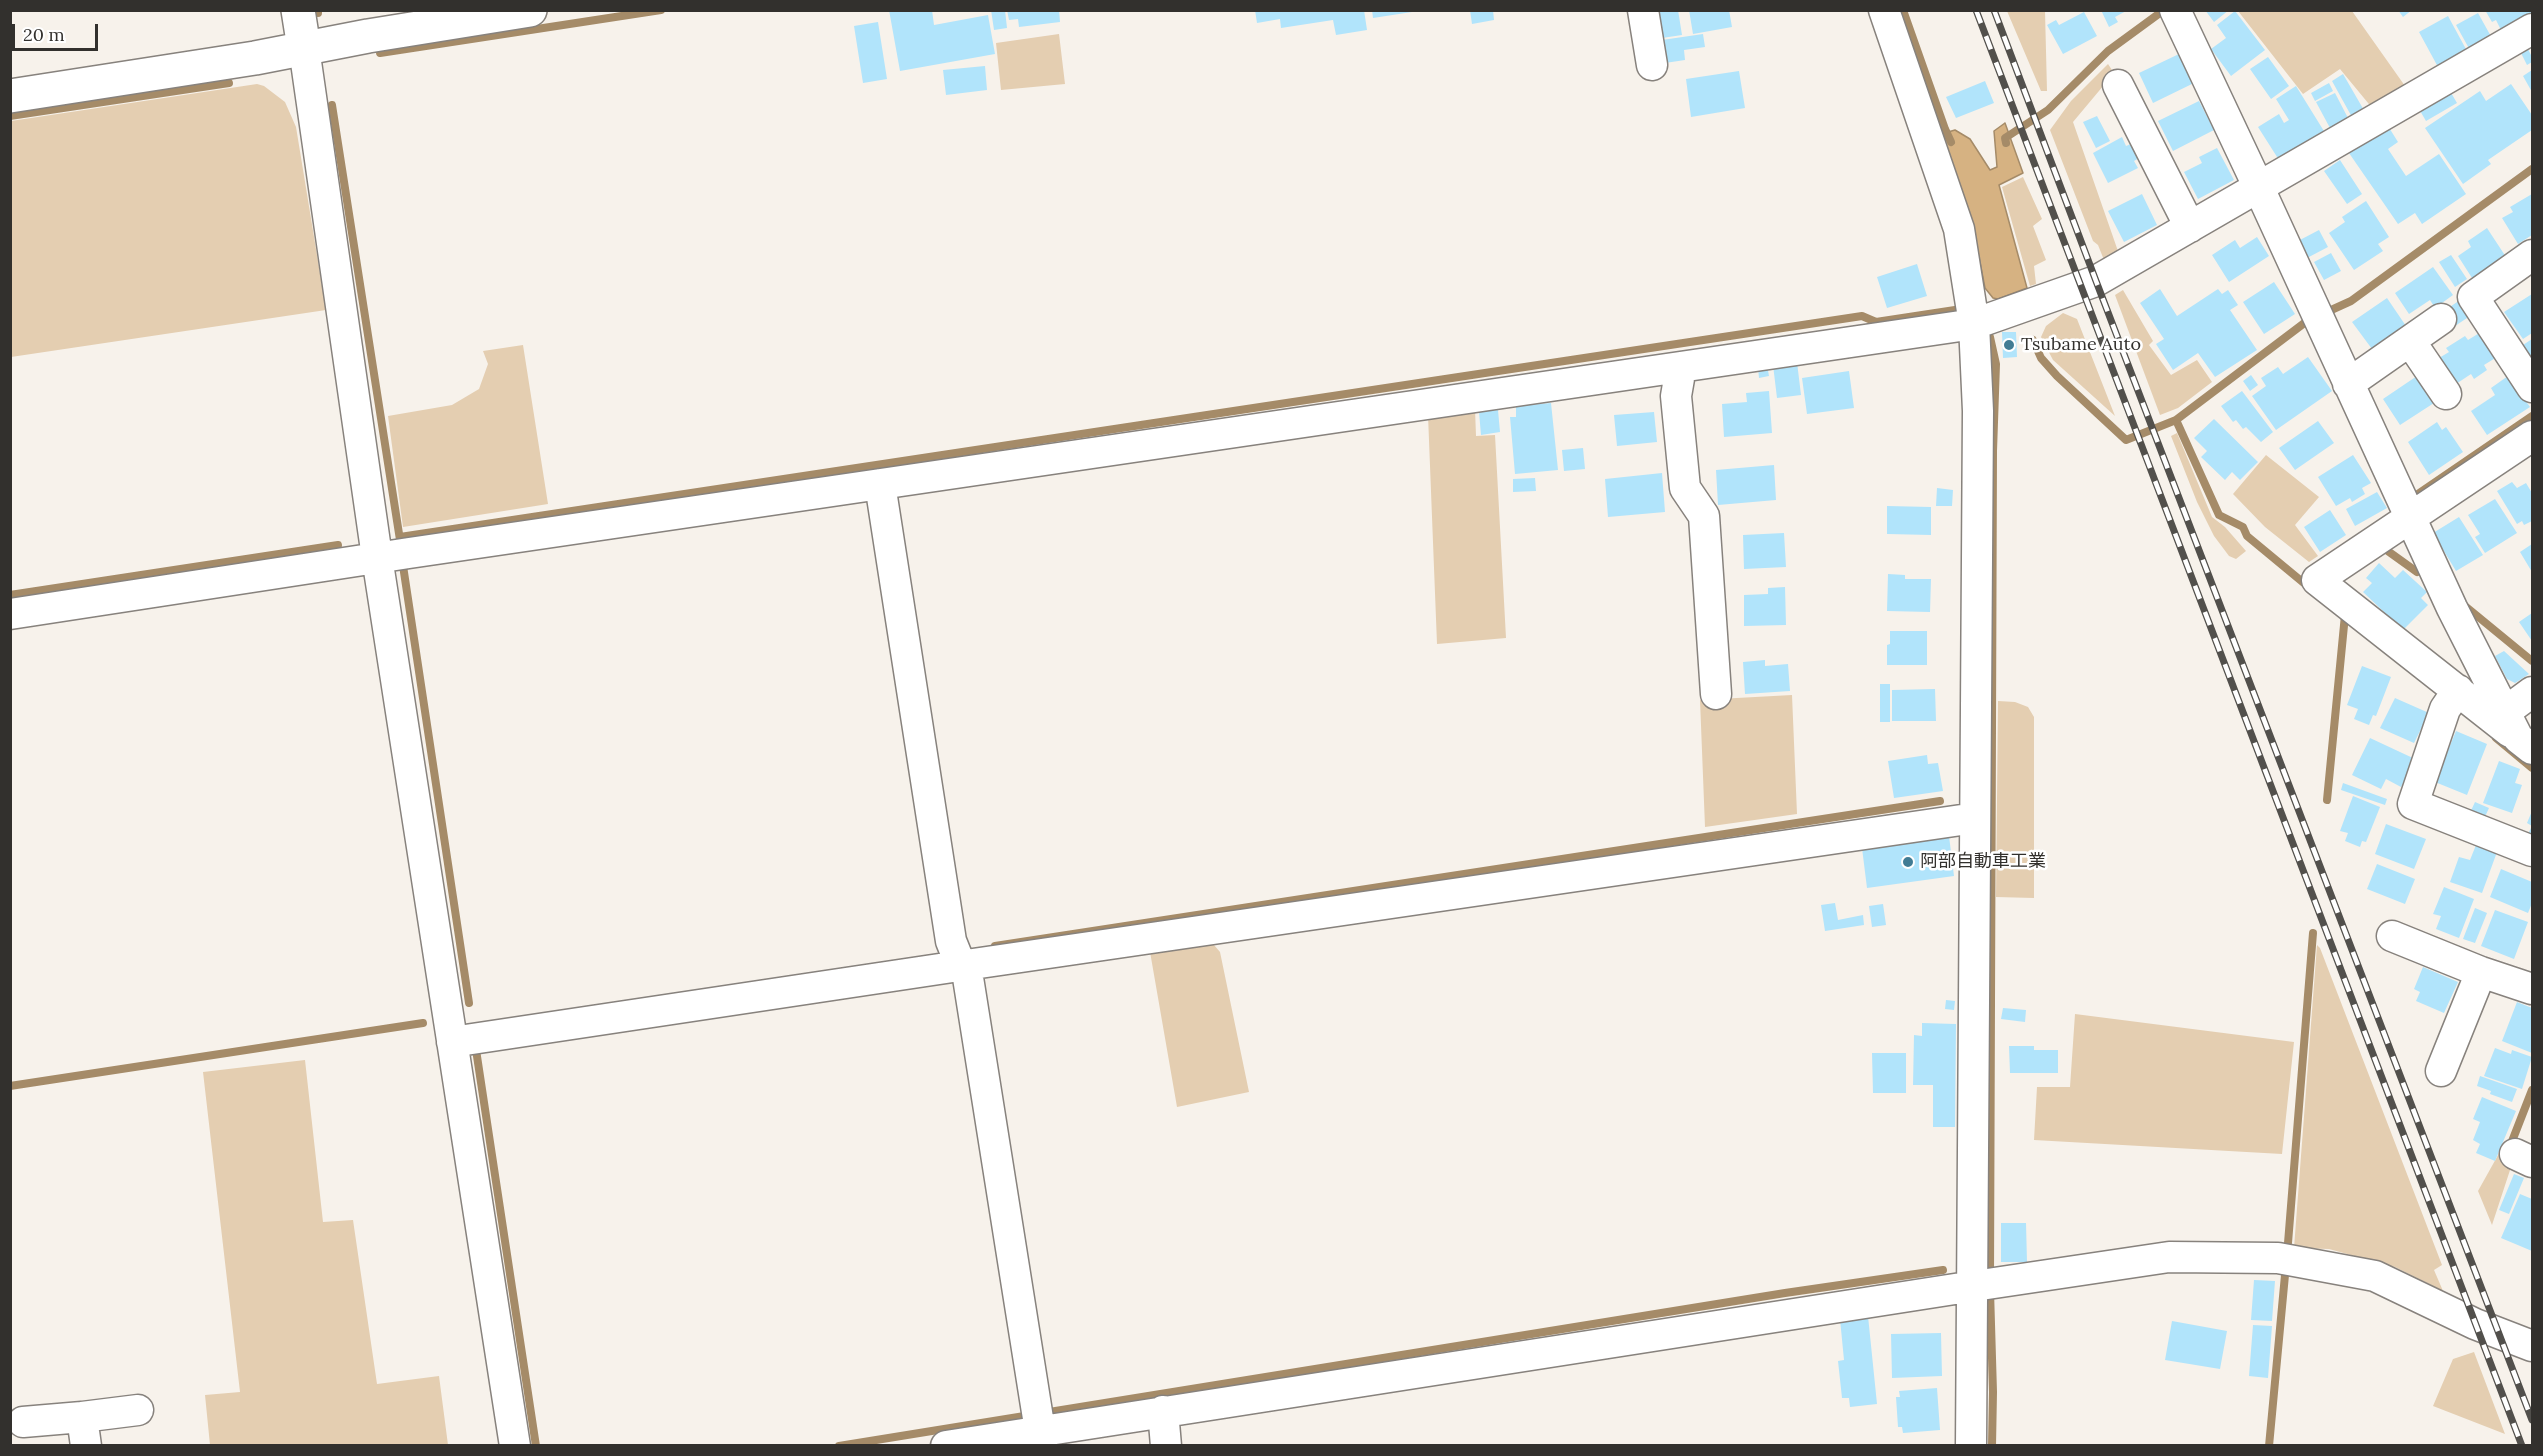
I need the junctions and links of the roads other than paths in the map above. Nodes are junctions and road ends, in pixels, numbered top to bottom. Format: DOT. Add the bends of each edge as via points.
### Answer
graph roads {
  1 [pos="298,10"];
  2 [pos="530,10"];
  3 [pos="1643,10"];
  4 [pos="1884,10"];
  5 [pos="2176,13"];
  6 [pos="2532,29"];
  7 [pos="304,48"];
  8 [pos="1652,65"];
  9 [pos="2118,84"];
  10 [pos="10,96"];
  11 [pos="2258,186"];
  12 [pos="2190,227"];
  13 [pos="2532,255"];
  14 [pos="2441,319"];
  15 [pos="1974,324"];
  16 [pos="2410,340"];
  17 [pos="1681,367"];
  18 [pos="2348,384"];
  19 [pos="2532,387"];
  20 [pos="2446,394"];
  21 [pos="2532,436"];
  22 [pos="880,484"];
  23 [pos="2406,509"];
  24 [pos="392,555"];
  25 [pos="10,614"];
  26 [pos="2532,692"];
  27 [pos="1716,694"];
  28 [pos="2452,698"];
  29 [pos="2518,733"];
  30 [pos="1975,818"];
  31 [pos="2532,851"];
  32 [pos="2392,936"];
  33 [pos="959,956"];
  34 [pos="2481,972"];
  35 [pos="2532,989"];
  36 [pos="467,1040"];
  37 [pos="2441,1071"];
  38 [pos="1985,1284"];
  39 [pos="2532,1346"];
  40 [pos="138,1410"];
  41 [pos="1163,1411"];
  42 [pos="82,1417"];
  43 [pos="1038,1418"];
  44 [pos="23,1422"];
  45 [pos="86,1446"];
  46 [pos="515,1446"];
  47 [pos="946,1446"];
  48 [pos="1166,1446"];
  49 [pos="1971,1446"];
  1 -- 7 [label="street"];
  2 -- 7 [label="street"];
  3 -- 8 [label="street"];
  4 -- 15 [label="street" via="1959,229"];
  5 -- 11 [label="street"];
  6 -- 11 [label="street"];
  7 -- 10 [label="street"];
  7 -- 24 [label="street"];
  9 -- 12 [label="street"];
  11 -- 12 [label="street"];
  11 -- 18 [label="street"];
  12 -- 15 [label="street" via="2096,281"];
  13 -- 19 [label="street" via="2473,297"];
  14 -- 16 [label="street"];
  15 -- 17 [label="street"];
  15 -- 30 [label="street" via="1978,411"];
  16 -- 18 [label="street"];
  16 -- 20 [label="street"];
  17 -- 22 [label="street"];
  17 -- 27 [label="street" via="1676,396 1685,488 1704,516"];
  18 -- 23 [label="street"];
  21 -- 23 [label="street"];
  22 -- 24 [label="street"];
  22 -- 33 [label="street"];
  23 -- 28 [label="street" via="2376,541 2318,580"];
  23 -- 29 [label="street"];
  24 -- 25 [label="street"];
  24 -- 36 [label="street"];
  26 -- 29 [label="street"];
  28 -- 29 [label="street"];
  28 -- 31 [label="street" via="2413,804"];
  30 -- 33 [label="street"];
  30 -- 38 [label="street"];
  32 -- 34 [label="street"];
  33 -- 36 [label="street"];
  33 -- 43 [label="street"];
  34 -- 35 [label="street"];
  34 -- 37 [label="street"];
  36 -- 46 [label="street"];
  38 -- 39 [label="street" via="2169,1257 2286,1259 2375,1276 2475,1324"];
  38 -- 41 [label="street"];
  38 -- 49 [label="street"];
  40 -- 42 [label="street"];
  41 -- 43 [label="street"];
  41 -- 48 [label="street"];
  42 -- 44 [label="street"];
  42 -- 45 [label="street"];
  43 -- 47 [label="street"];
}
